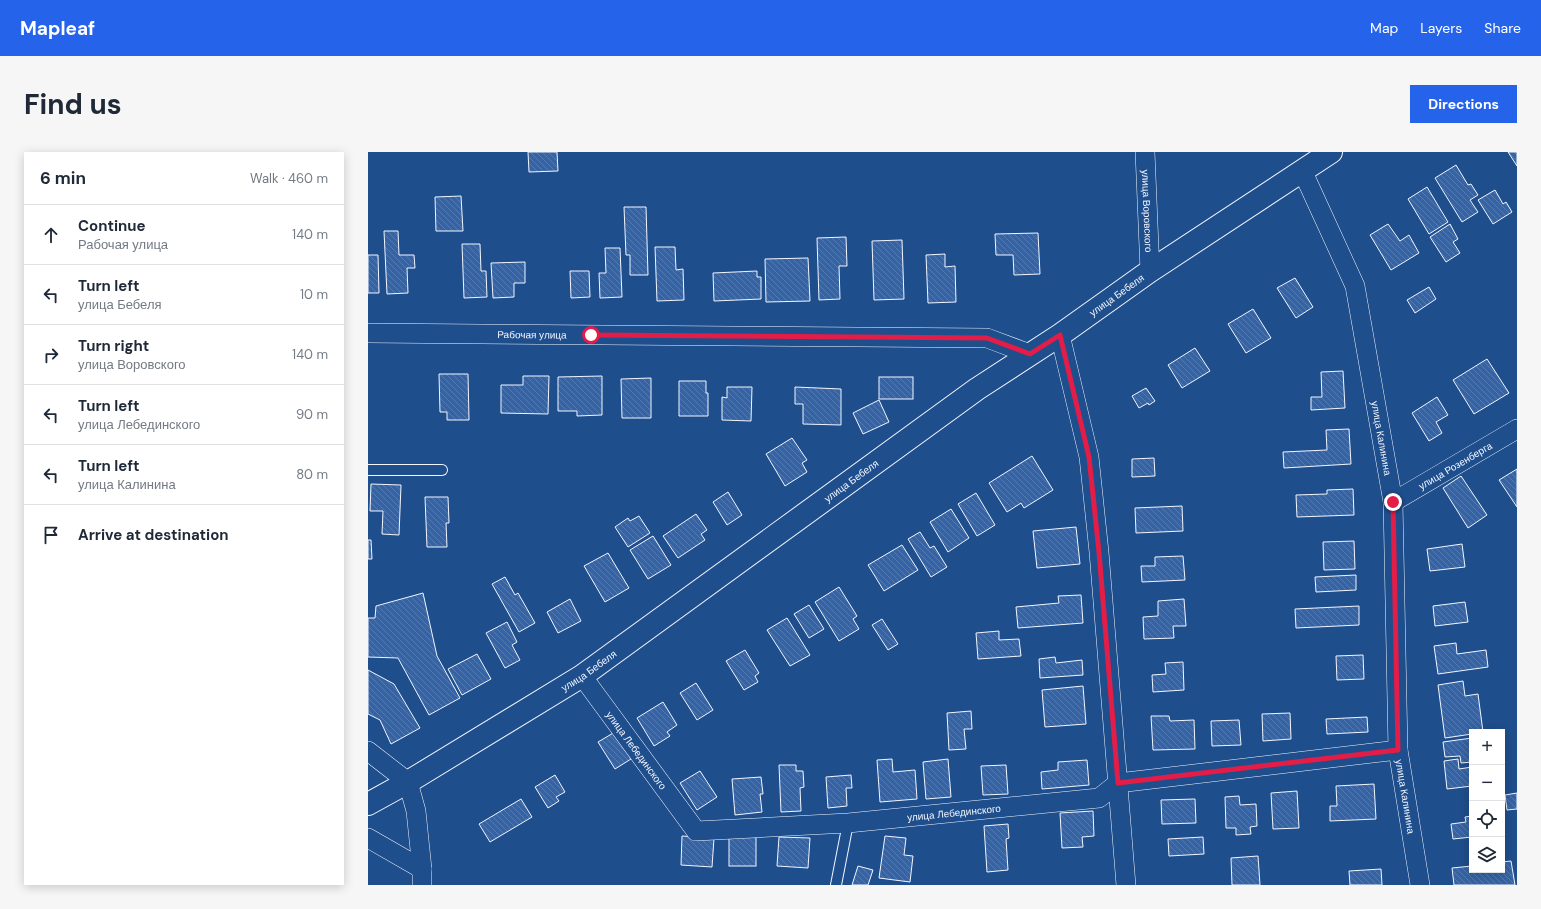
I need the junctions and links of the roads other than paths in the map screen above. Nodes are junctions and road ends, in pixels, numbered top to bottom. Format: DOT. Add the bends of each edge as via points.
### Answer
graph roads {
  1 [pos="1145,152"];
  2 [pos="1331,152"];
  3 [pos="1302,170"];
  4 [pos="1150,271"];
  5 [pos="368,333"];
  6 [pos="1060,335"];
  7 [pos="1030,354"];
  8 [pos="1517,429"];
  9 [pos="368,470"];
  10 [pos="442,470"];
  11 [pos="1393,502"];
  12 [pos="582,676"];
  13 [pos="1398,750"];
  14 [pos="368,751"];
  15 [pos="408,782"];
  16 [pos="1118,783"];
  17 [pos="368,804"];
  18 [pos="848,823"];
  19 [pos="368,838"];
  20 [pos="422,877"];
  21 [pos="836,885"];
  22 [pos="1126,885"];
  23 [pos="1420,885"];
  1 -- 4 [label="street, улица Воровского"];
  2 -- 3 [label="street, улица Бебеля"];
  3 -- 4 [label="street, улица Бебеля"];
  3 -- 11 [label="street, улица Калинина" via="1355,286"];
  4 -- 6 [label="street, улица Бебеля"];
  5 -- 7 [label="street, Рабочая улица" via="987,338"];
  6 -- 7 [label="street, улица Бебеля"];
  6 -- 16 [label="street" via="1089,457"];
  7 -- 12 [label="street, улица Бебеля" via="977,389"];
  8 -- 11 [label="street, улица Розенберга"];
  9 -- 10 [label="lane"];
  11 -- 13 [label="street, улица Калинина"];
  12 -- 15 [label="street, улица Бебеля"];
  12 -- 18 [label="street, улица Лебединского" via="696,831"];
  13 -- 16 [label="street"];
  13 -- 23 [label="street, улица Калинина"];
  14 -- 15 [label="street"];
  15 -- 17 [label="street, улица Бебеля"];
  15 -- 20 [label="street" via="416,811"];
  16 -- 18 [label="street, улица Лебединского" via="1098,798"];
  16 -- 22 [label="street"];
  18 -- 21 [label="lane"];
  19 -- 20 [label="street"];
}
